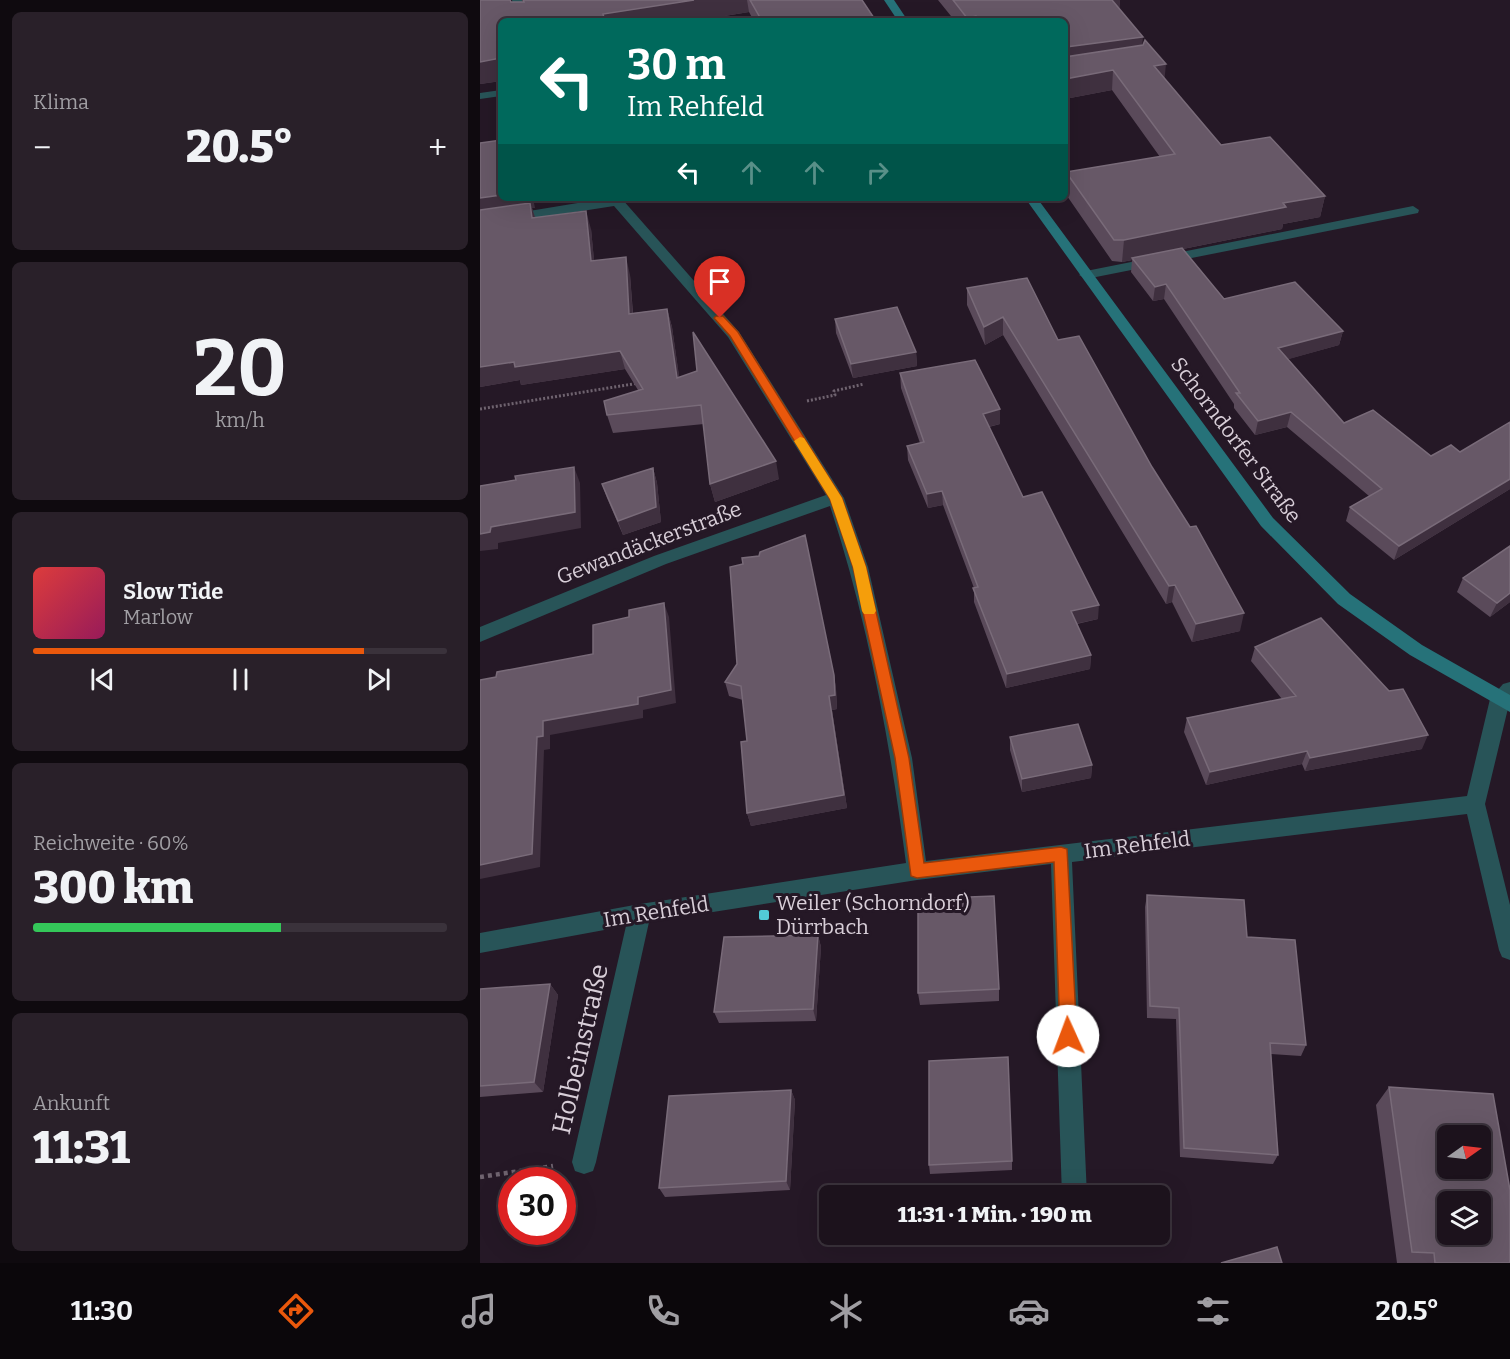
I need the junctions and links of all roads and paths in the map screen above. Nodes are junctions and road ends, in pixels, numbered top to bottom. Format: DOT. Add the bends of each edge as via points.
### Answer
graph roads {
  1 [pos="517,0"];
  2 [pos="889,0"];
  3 [pos="523,18"];
  4 [pos="901,18"];
  5 [pos="498,93"];
  6 [pos="480,96"];
  7 [pos="610,201"];
  8 [pos="617,201"];
  9 [pos="1033,201"];
  10 [pos="1413,210"];
  11 [pos="480,223"];
  12 [pos="1086,275"];
  13 [pos="650,382"];
  14 [pos="864,384"];
  15 [pos="835,395"];
  16 [pos="480,409"];
  17 [pos="836,498"];
  18 [pos="480,635"];
  19 [pos="1506,698"];
  20 [pos="1475,804"];
  21 [pos="1061,854"];
  22 [pos="917,871"];
  23 [pos="640,914"];
  24 [pos="480,943"];
  25 [pos="1510,950"];
  26 [pos="584,1162"];
  27 [pos="480,1177"];
  28 [pos="1075,1185"];
  1 -- 3 [label="street"];
  2 -- 4 [label="street"];
  5 -- 6 [label="street"];
  7 -- 11 [label="street"];
  8 -- 17 [label="street" via="734,334"];
  9 -- 12 [label="street, Schorndorfer Straße"];
  10 -- 12 [label="street"];
  12 -- 19 [label="street, Schorndorfer Straße" via="1267,522 1344,599 1416,650"];
  13 -- 16 [label="path"];
  14 -- 15 [label="path" via="834,391"];
  17 -- 18 [label="street, Gewandäckerstraße" via="660,560"];
  17 -- 22 [label="street" via="859,567 902,758"];
  19 -- 20 [label="street"];
  20 -- 21 [label="street, Im Rehfeld"];
  20 -- 25 [label="street"];
  21 -- 22 [label="street, Im Rehfeld"];
  21 -- 28 [label="street"];
  22 -- 23 [label="street, Im Rehfeld"];
  23 -- 24 [label="street, Im Rehfeld"];
  23 -- 26 [label="street, Holbeinstraße"];
  26 -- 27 [label="path"];
}
